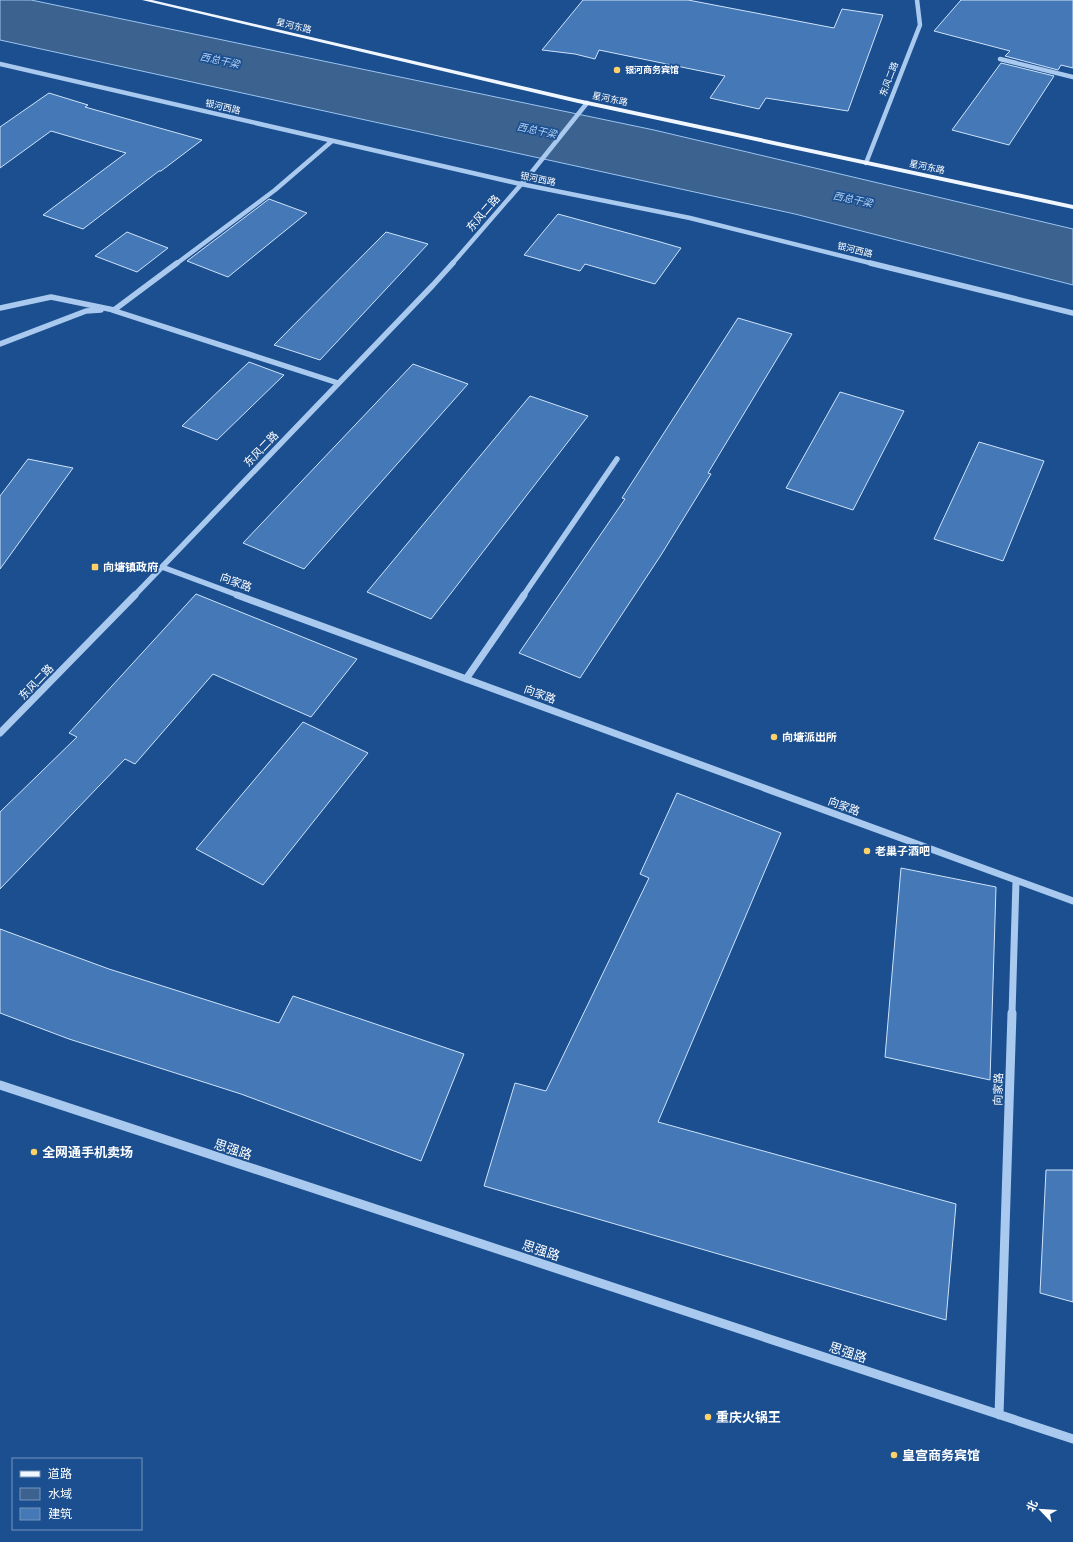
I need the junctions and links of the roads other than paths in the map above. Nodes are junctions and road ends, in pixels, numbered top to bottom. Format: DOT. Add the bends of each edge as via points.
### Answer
graph roads {
  1 [pos="145,0"];
  2 [pos="916,0"];
  3 [pos="1000,60"];
  4 [pos="0,64"];
  5 [pos="1073,77"];
  6 [pos="587,103"];
  7 [pos="332,140"];
  8 [pos="866,163"];
  9 [pos="522,184"];
  10 [pos="1073,207"];
  11 [pos="0,308"];
  12 [pos="114,310"];
  13 [pos="1073,313"];
  14 [pos="0,344"];
  15 [pos="338,383"];
  16 [pos="617,459"];
  17 [pos="162,567"];
  18 [pos="466,679"];
  19 [pos="0,733"];
  20 [pos="1016,881"];
  21 [pos="1073,901"];
  22 [pos="0,1085"];
  23 [pos="998,1415"];
  24 [pos="1073,1439"];
  1 -- 6 [label="main road, 星河东路"];
  2 -- 8 [label="street, 东风二路" via="920,25"];
  3 -- 5 [label="street"];
  4 -- 7 [label="street, 银河西路"];
  6 -- 8 [label="main road, 星河东路"];
  6 -- 9 [label="street, 东风二路"];
  7 -- 9 [label="street, 银河西路"];
  7 -- 12 [label="street" via="275,190"];
  8 -- 10 [label="main road, 星河东路"];
  9 -- 13 [label="street, 银河西路" via="690,218"];
  9 -- 15 [label="street, 东风二路" via="433,284"];
  11 -- 12 [label="street" via="51,297"];
  12 -- 14 [label="street" via="86,311"];
  12 -- 15 [label="street"];
  15 -- 17 [label="street, 东风二路"];
  16 -- 18 [label="street"];
  17 -- 18 [label="street, 向家路"];
  17 -- 19 [label="street, 东风二路"];
  18 -- 20 [label="street, 向家路"];
  20 -- 21 [label="street"];
  20 -- 23 [label="street, 向家路"];
  22 -- 23 [label="street, 思强路"];
  23 -- 24 [label="street, 思强路"];
}
